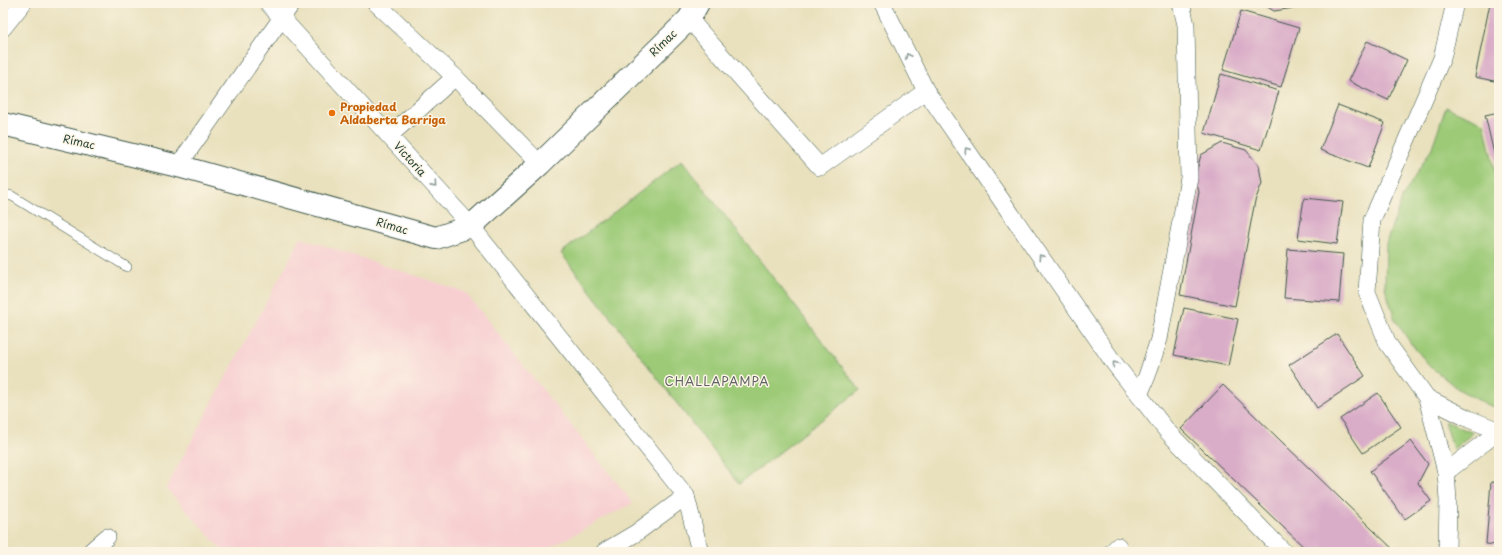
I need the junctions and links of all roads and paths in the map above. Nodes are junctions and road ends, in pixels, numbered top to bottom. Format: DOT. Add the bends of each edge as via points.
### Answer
graph roads {
  1 [pos="23,3"];
  2 [pos="268,3"];
  3 [pos="292,3"];
  4 [pos="376,3"];
  5 [pos="882,3"];
  6 [pos="1181,3"];
  7 [pos="1455,3"];
  8 [pos="693,11"];
  9 [pos="281,17"];
  10 [pos="3,28"];
  11 [pos="455,76"];
  12 [pos="926,91"];
  13 [pos="3,124"];
  14 [pos="389,136"];
  15 [pos="540,164"];
  16 [pos="178,166"];
  17 [pos="3,194"];
  18 [pos="471,226"];
  19 [pos="127,267"];
  20 [pos="1139,395"];
  21 [pos="1427,398"];
  22 [pos="1499,431"];
  23 [pos="1446,472"];
  24 [pos="686,496"];
  25 [pos="107,537"];
  26 [pos="90,552"];
  27 [pos="604,552"];
  28 [pos="700,552"];
  29 [pos="1284,552"];
  30 [pos="1447,552"];
  1 -- 10 [label="street"];
  2 -- 9 [label="street, Victoria"];
  3 -- 9 [label="street"];
  4 -- 11 [label="street"];
  12 -- 5 [label="street, one-way"];
  6 -- 20 [label="street" via="1186,25 1189,178 1160,339"];
  7 -- 21 [label="street" via="1442,58 1372,220 1367,292 1388,344"];
  8 -- 12 [label="street" via="820,167"];
  8 -- 15 [label="street, Rímac"];
  9 -- 14 [label="street, Victoria"];
  9 -- 16 [label="street"];
  11 -- 14 [label="street"];
  11 -- 15 [label="street"];
  20 -- 12 [label="street, one-way" via="1114,363"];
  13 -- 16 [label="street, Rímac"];
  14 -- 18 [label="street, Victoria, one-way"];
  15 -- 18 [label="street, Rímac"];
  16 -- 18 [label="street, Rímac" via="436,238"];
  17 -- 19 [label="lane" via="12,196"];
  18 -- 24 [label="street, Victoria"];
  20 -- 29 [label="street" via="1167,431"];
  21 -- 22 [label="street" via="1469,420"];
  21 -- 23 [label="street"];
  22 -- 23 [label="street"];
  23 -- 30 [label="street"];
  24 -- 27 [label="street" via="636,533"];
  24 -- 28 [label="street"];
  25 -- 26 [label="street"];
}
